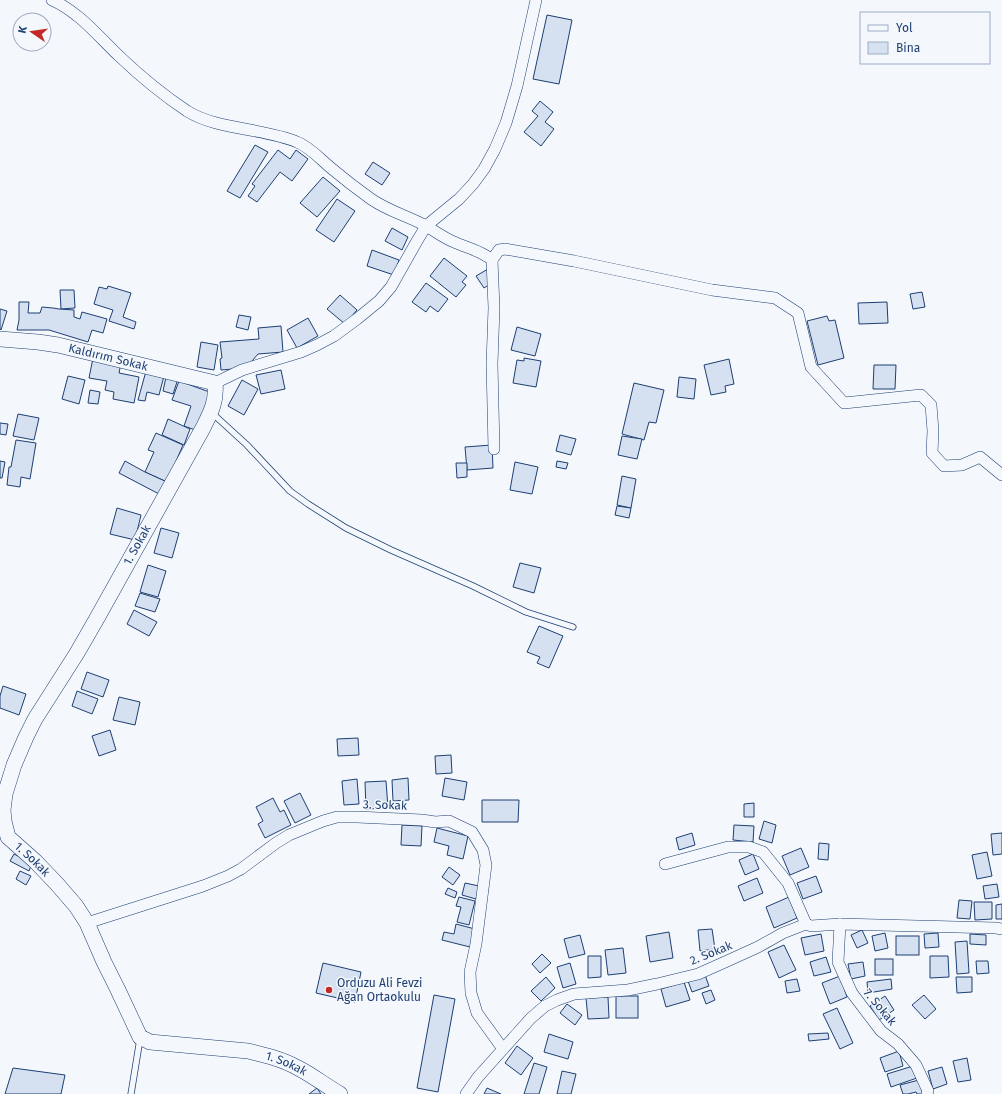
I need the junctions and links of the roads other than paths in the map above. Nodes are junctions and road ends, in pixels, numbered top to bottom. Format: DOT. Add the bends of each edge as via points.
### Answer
graph roads {
  1 [pos="52,0"];
  2 [pos="536,0"];
  3 [pos="426,226"];
  4 [pos="492,260"];
  5 [pos="0,339"];
  6 [pos="215,383"];
  7 [pos="211,412"];
  8 [pos="494,449"];
  9 [pos="1002,475"];
  10 [pos="573,627"];
  11 [pos="4,836"];
  12 [pos="664,864"];
  13 [pos="87,923"];
  14 [pos="806,924"];
  15 [pos="840,924"];
  16 [pos="1002,928"];
  17 [pos="140,1036"];
  18 [pos="503,1049"];
  19 [pos="132,1094"];
  20 [pos="340,1094"];
  21 [pos="466,1094"];
  22 [pos="928,1094"];
  1 -- 3 [label="street" via="72,11 140,75 188,112 217,123 300,143 373,201"];
  2 -- 3 [label="street" via="517,86 495,149 473,184"];
  3 -- 4 [label="street"];
  3 -- 6 [label="street" via="391,287 357,319 317,345 242,370"];
  4 -- 8 [label="street"];
  4 -- 9 [label="street" via="499,250 506,249 712,290 775,298 798,313 810,367 844,403 921,395 932,405 932,453 944,466 962,465 980,457"];
  5 -- 6 [label="street, Kaldırım Sokak" via="58,345"];
  6 -- 7 [label="street, 1. Sokak" via="216,394"];
  7 -- 10 [label="lane" via="247,445 290,491 346,528 526,612"];
  7 -- 11 [label="street, 1. Sokak" via="96,620 26,737 5,794"];
  11 -- 13 [label="street, 1. Sokak" via="58,884"];
  12 -- 14 [label="street" via="728,847 749,847 763,852 788,883"];
  13 -- 17 [label="street, 1. Sokak"];
  13 -- 18 [label="street, 3. Sokak" via="228,876 289,835 323,821 357,817 435,822 449,820 472,832 483,850 486,865 470,972 471,993 477,1013"];
  14 -- 15 [label="street, 2. Sokak"];
  14 -- 18 [label="street, 2. Sokak" via="698,974 628,990 574,994 557,1000 544,1006"];
  15 -- 16 [label="street, 2. Sokak"];
  15 -- 22 [label="street, 7. Sokak" via="838,962 852,994 881,1030 898,1044 916,1065"];
  17 -- 19 [label="lane"];
  17 -- 20 [label="street, 1. Sokak" via="150,1042 248,1050 299,1068"];
  18 -- 21 [label="street, 2. Sokak"];
}
